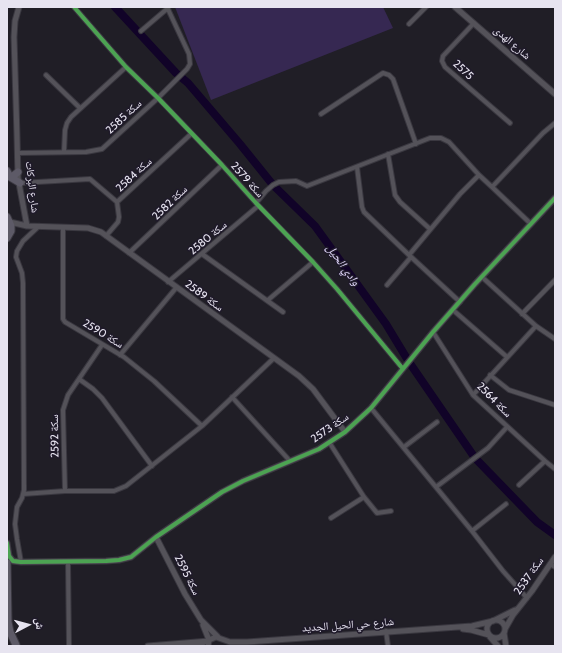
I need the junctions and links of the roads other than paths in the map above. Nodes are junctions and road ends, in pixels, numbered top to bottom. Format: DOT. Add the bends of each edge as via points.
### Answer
graph roads {
  1 [pos="19,7"];
  2 [pos="74,7"];
  3 [pos="426,7"];
  4 [pos="455,7"];
  5 [pos="168,8"];
  6 [pos="474,23"];
  7 [pos="408,24"];
  8 [pos="141,31"];
  9 [pos="126,67"];
  10 [pos="46,74"];
  11 [pos="555,94"];
  12 [pos="158,98"];
  13 [pos="80,108"];
  14 [pos="321,114"];
  15 [pos="510,123"];
  16 [pos="555,123"];
  17 [pos="191,134"];
  18 [pos="416,144"];
  19 [pos="64,152"];
  20 [pos="18,153"];
  21 [pos="388,154"];
  22 [pos="222,166"];
  23 [pos="357,167"];
  24 [pos="18,172"];
  25 [pos="8,173"];
  26 [pos="479,176"];
  27 [pos="20,183"];
  28 [pos="492,187"];
  29 [pos="555,198"];
  30 [pos="117,202"];
  31 [pos="257,205"];
  32 [pos="9,219"];
  33 [pos="531,224"];
  34 [pos="27,226"];
  35 [pos="39,226"];
  36 [pos="63,227"];
  37 [pos="430,229"];
  38 [pos="106,236"];
  39 [pos="8,237"];
  40 [pos="129,253"];
  41 [pos="202,254"];
  42 [pos="410,256"];
  43 [pos="313,262"];
  44 [pos="482,277"];
  45 [pos="555,280"];
  46 [pos="168,282"];
  47 [pos="387,285"];
  48 [pos="176,288"];
  49 [pos="268,300"];
  50 [pos="460,302"];
  51 [pos="453,310"];
  52 [pos="283,312"];
  53 [pos="522,314"];
  54 [pos="536,326"];
  55 [pos="433,332"];
  56 [pos="555,339"];
  57 [pos="102,344"];
  58 [pos="120,355"];
  59 [pos="507,357"];
  60 [pos="274,358"];
  61 [pos="403,369"];
  62 [pos="490,375"];
  63 [pos="79,379"];
  64 [pos="473,395"];
  65 [pos="232,397"];
  66 [pos="555,405"];
  67 [pos="371,408"];
  68 [pos="436,422"];
  69 [pos="202,426"];
  70 [pos="507,427"];
  71 [pos="345,432"];
  72 [pos="329,442"];
  73 [pos="404,447"];
  74 [pos="290,461"];
  75 [pos="545,461"];
  76 [pos="152,466"];
  77 [pos="555,469"];
  78 [pos="519,485"];
  79 [pos="436,487"];
  80 [pos="65,491"];
  81 [pos="24,494"];
  82 [pos="364,497"];
  83 [pos="506,504"];
  84 [pos="391,511"];
  85 [pos="331,518"];
  86 [pos="472,531"];
  87 [pos="156,537"];
  88 [pos="7,543"];
  89 [pos="555,557"];
  90 [pos="68,561"];
  91 [pos="21,562"];
  92 [pos="7,563"];
  93 [pos="550,564"];
  94 [pos="555,567"];
  95 [pos="7,577"];
  96 [pos="527,598"];
  97 [pos="519,607"];
  98 [pos="201,620"];
  99 [pos="493,620"];
  100 [pos="450,628"];
  101 [pos="504,631"];
  102 [pos="206,632"];
  103 [pos="386,632"];
  104 [pos="489,636"];
  105 [pos="219,638"];
  106 [pos="7,641"];
  107 [pos="199,641"];
  108 [pos="191,642"];
  109 [pos="209,642"];
  110 [pos="247,642"];
  111 [pos="494,643"];
  112 [pos="166,645"];
  113 [pos="16,646"];
  114 [pos="69,646"];
  115 [pos="148,646"];
  116 [pos="203,646"];
  117 [pos="224,646"];
  118 [pos="237,646"];
  119 [pos="388,646"];
  120 [pos="498,646"];
  121 [pos="506,646"];
  1 -- 20 [label="street, شارع البركات" via="14,37"];
  2 -- 9 [label="street, سكة 2579"];
  3 -- 7 [label="street"];
  4 -- 6 [label="street, شارع الهدى"];
  5 -- 8 [label="street"];
  5 -- 12 [label="street, سكة 2585" via="189,54 190,64"];
  6 -- 11 [label="street, شارع الهدى"];
  6 -- 15 [label="street, 2575" via="443,56 442,61 445,67"];
  9 -- 12 [label="street, سكة 2579"];
  9 -- 13 [label="street"];
  10 -- 13 [label="street"];
  12 -- 17 [label="street, سكة 2579"];
  12 -- 19 [label="street, سكة 2585" via="102,149"];
  13 -- 19 [label="street" via="67,123"];
  14 -- 18 [label="street" via="382,73 389,75 393,78"];
  16 -- 28 [label="street"];
  17 -- 22 [label="street, سكة 2579"];
  17 -- 30 [label="street, سكة 2584"];
  18 -- 21 [label="street, سكة 2580"];
  18 -- 26 [label="street, سكة 2580" via="430,138 441,138 449,142"];
  19 -- 20 [label="street, سكة 2585"];
  20 -- 24 [label="street, شارع البركات"];
  21 -- 23 [label="street, سكة 2580"];
  21 -- 37 [label="street" via="395,195"];
  22 -- 31 [label="street, سكة 2579"];
  22 -- 40 [label="street, سكة 2582"];
  23 -- 31 [label="street, سكة 2580" via="307,186 296,181 279,182 266,191"];
  23 -- 42 [label="street" via="364,212"];
  24 -- 25 [label="main road" via="13,176"];
  24 -- 27 [label="street, شارع البركات"];
  25 -- 27 [label="main road"];
  26 -- 28 [label="street, سكة 2580"];
  26 -- 37 [label="street"];
  27 -- 30 [label="street" via="90,179"];
  27 -- 34 [label="street, شارع البركات"];
  28 -- 33 [label="street, سكة 2580"];
  29 -- 33 [label="street, سكة 2573"];
  30 -- 38 [label="street, سكة 2584" via="118,222"];
  31 -- 41 [label="street, سكة 2580"];
  31 -- 43 [label="street, سكة 2579"];
  32 -- 34 [label="street, سكة 2589"];
  32 -- 39 [label="main road" via="11,230"];
  33 -- 44 [label="street, سكة 2573"];
  34 -- 35 [label="street, سكة 2589"];
  34 -- 39 [label="street, سكة 2589" via="19,228"];
  35 -- 36 [label="street, سكة 2589"];
  35 -- 81 [label="street" via="23,242 16,257 23,283"];
  36 -- 38 [label="street, سكة 2589" via="94,229"];
  36 -- 57 [label="street, سكة 2590" via="63,319"];
  37 -- 42 [label="street"];
  38 -- 40 [label="street, سكة 2589"];
  40 -- 46 [label="street, سكة 2589"];
  41 -- 46 [label="street, سكة 2580"];
  41 -- 49 [label="street"];
  42 -- 47 [label="street"];
  42 -- 50 [label="street"];
  43 -- 49 [label="street"];
  43 -- 61 [label="street, سكة 2579"];
  44 -- 50 [label="street, سكة 2573"];
  44 -- 53 [label="street"];
  45 -- 53 [label="street"];
  46 -- 48 [label="street, سكة 2589"];
  48 -- 58 [label="street"];
  48 -- 60 [label="street, سكة 2589"];
  49 -- 52 [label="street"];
  50 -- 51 [label="street, سكة 2573"];
  51 -- 55 [label="street, سكة 2573"];
  51 -- 59 [label="street"];
  53 -- 54 [label="street"];
  54 -- 56 [label="street"];
  54 -- 59 [label="street"];
  55 -- 61 [label="street, سكة 2573"];
  55 -- 64 [label="street, سكة 2564"];
  57 -- 58 [label="street, سكة 2590"];
  57 -- 63 [label="street, سكة 2592"];
  58 -- 69 [label="street, سكة 2590" via="154,381"];
  59 -- 62 [label="street"];
  60 -- 65 [label="street"];
  60 -- 71 [label="street, سكة 2589" via="313,389"];
  61 -- 67 [label="street, سكة 2573"];
  62 -- 64 [label="street"];
  62 -- 66 [label="street" via="509,390"];
  63 -- 76 [label="street" via="102,398"];
  63 -- 80 [label="street, سكة 2592" via="68,395 63,410"];
  64 -- 70 [label="street, سكة 2564"];
  65 -- 69 [label="street"];
  65 -- 74 [label="street"];
  67 -- 71 [label="street, سكة 2573"];
  67 -- 73 [label="street"];
  68 -- 73 [label="street"];
  69 -- 76 [label="street"];
  70 -- 75 [label="street, سكة 2564"];
  70 -- 79 [label="street" via="488,448"];
  71 -- 72 [label="street, سكة 2573"];
  72 -- 74 [label="street, سكة 2573"];
  72 -- 82 [label="street"];
  73 -- 79 [label="street"];
  74 -- 87 [label="street, سكة 2573" via="222,492"];
  75 -- 77 [label="street, سكة 2564"];
  75 -- 78 [label="street"];
  76 -- 80 [label="street" via="126,486 114,491"];
  79 -- 86 [label="street"];
  80 -- 81 [label="street"];
  81 -- 91 [label="street" via="17,507 16,516"];
  82 -- 84 [label="street" via="377,513"];
  82 -- 85 [label="street"];
  83 -- 86 [label="street"];
  86 -- 96 [label="street"];
  87 -- 90 [label="street, سكة 2573" via="131,557"];
  87 -- 98 [label="street, سكة 2595" via="184,594"];
  88 -- 91 [label="street" via="9,556 13,561"];
  89 -- 93 [label="street, سكة 2537"];
  90 -- 91 [label="street, سكة 2573"];
  90 -- 114 [label="street"];
  91 -- 95 [label="street" via="9,568"];
  92 -- 95 [label="main road"];
  93 -- 94 [label="street"];
  93 -- 96 [label="street, سكة 2537"];
  95 -- 113 [label="main road" via="8,622"];
  96 -- 97 [label="street, سكة 2537"];
  97 -- 99 [label="street"];
  97 -- 101 [label="street"];
  98 -- 102 [label="street, سكة 2595"];
  98 -- 105 [label="street, سكة 2595"];
  99 -- 100 [label="street" via="472,626"];
  99 -- 101 [label="street" via="501,622"];
  99 -- 104 [label="street" via="487,625"];
  100 -- 103 [label="street, شارع حي الحيل الجديد"];
  100 -- 104 [label="street" via="472,630"];
  101 -- 104 [label="street" via="497,638"];
  101 -- 121 [label="street"];
  102 -- 107 [label="street" via="204,638"];
  102 -- 109 [label="street, سكة 2595"];
  103 -- 110 [label="street, شارع حي الحيل الجديد"];
  103 -- 119 [label="street"];
  104 -- 111 [label="street"];
  105 -- 109 [label="street" via="213,638"];
  105 -- 110 [label="street, شارع حي الحيل الجديد" via="230,642"];
  105 -- 117 [label="street, سكة 2595"];
  106 -- 113 [label="main road"];
  107 -- 108 [label="street"];
  107 -- 109 [label="street"];
  108 -- 112 [label="street"];
  108 -- 116 [label="street"];
  110 -- 118 [label="street, شارع حي الحيل الجديد"];
  111 -- 120 [label="street"];
  112 -- 115 [label="street"];
}
